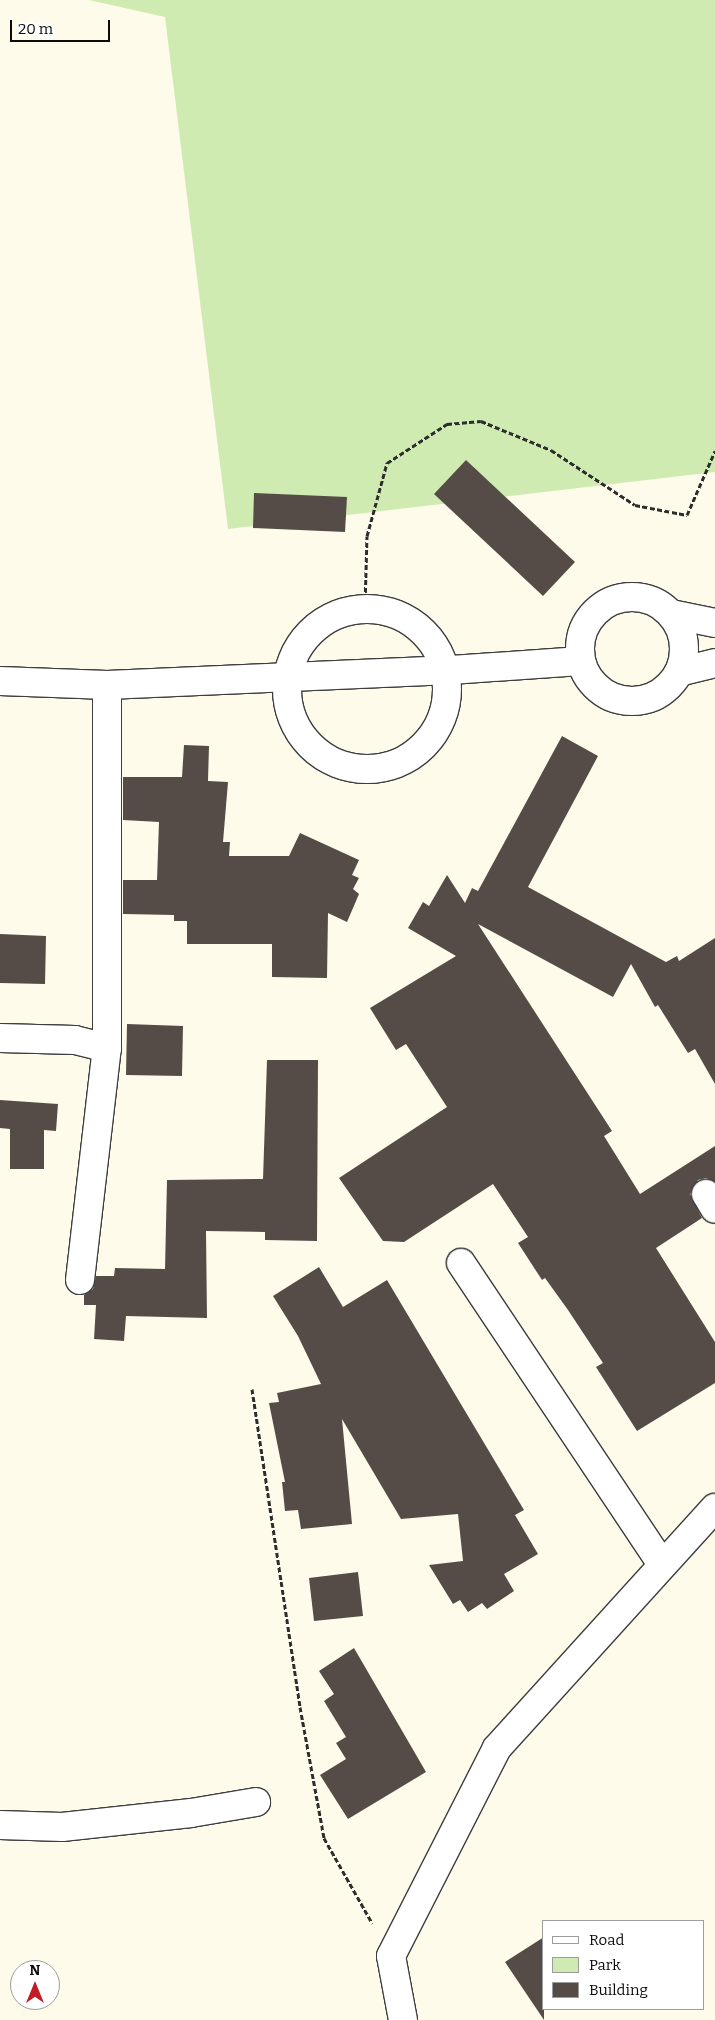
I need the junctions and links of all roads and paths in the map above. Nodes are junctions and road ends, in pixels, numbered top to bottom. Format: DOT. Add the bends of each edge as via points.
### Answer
graph roads {
  1 [pos="715,451"];
  2 [pos="364,608"];
  3 [pos="672,614"];
  4 [pos="715,623"];
  5 [pos="581,660"];
  6 [pos="715,663"];
  7 [pos="442,670"];
  8 [pos="680,672"];
  9 [pos="290,677"];
  10 [pos="0,681"];
  11 [pos="106,685"];
  12 [pos="0,1038"];
  13 [pos="107,1048"];
  14 [pos="461,1263"];
  15 [pos="80,1280"];
  16 [pos="252,1389"];
  17 [pos="715,1508"];
  18 [pos="662,1564"];
  19 [pos="256,1802"];
  20 [pos="0,1825"];
  21 [pos="391,1956"];
  22 [pos="403,2020"];
  1 -- 2 [label="path" via="687,514 635,505 550,450 481,420 447,424 387,462 367,536"];
  2 -- 7 [label="street" via="390,611 412,621 431,638"];
  2 -- 9 [label="street" via="340,612 318,624 300,642"];
  3 -- 4 [label="street"];
  3 -- 5 [label="street" via="660,604 638,598 616,600 602,606 584,630"];
  3 -- 8 [label="street" via="684,641"];
  5 -- 7 [label="street"];
  5 -- 8 [label="street" via="587,676 597,688 626,701 658,695"];
  6 -- 8 [label="street"];
  7 -- 9 [label="street"];
  7 -- 9 [label="street" via="449,687 444,715 431,740 410,758 384,768 356,769 329,761 306,744 292,720 286,693"];
  9 -- 11 [label="street"];
  10 -- 11 [label="street"];
  11 -- 13 [label="street"];
  12 -- 13 [label="street" via="75,1040"];
  13 -- 15 [label="street"];
  14 -- 18 [label="street"];
  16 -- 21 [label="path" via="300,1707 324,1838"];
  17 -- 18 [label="street"];
  18 -- 21 [label="street" via="497,1748"];
  19 -- 20 [label="street" via="191,1813 62,1827"];
  21 -- 22 [label="street"];
}
